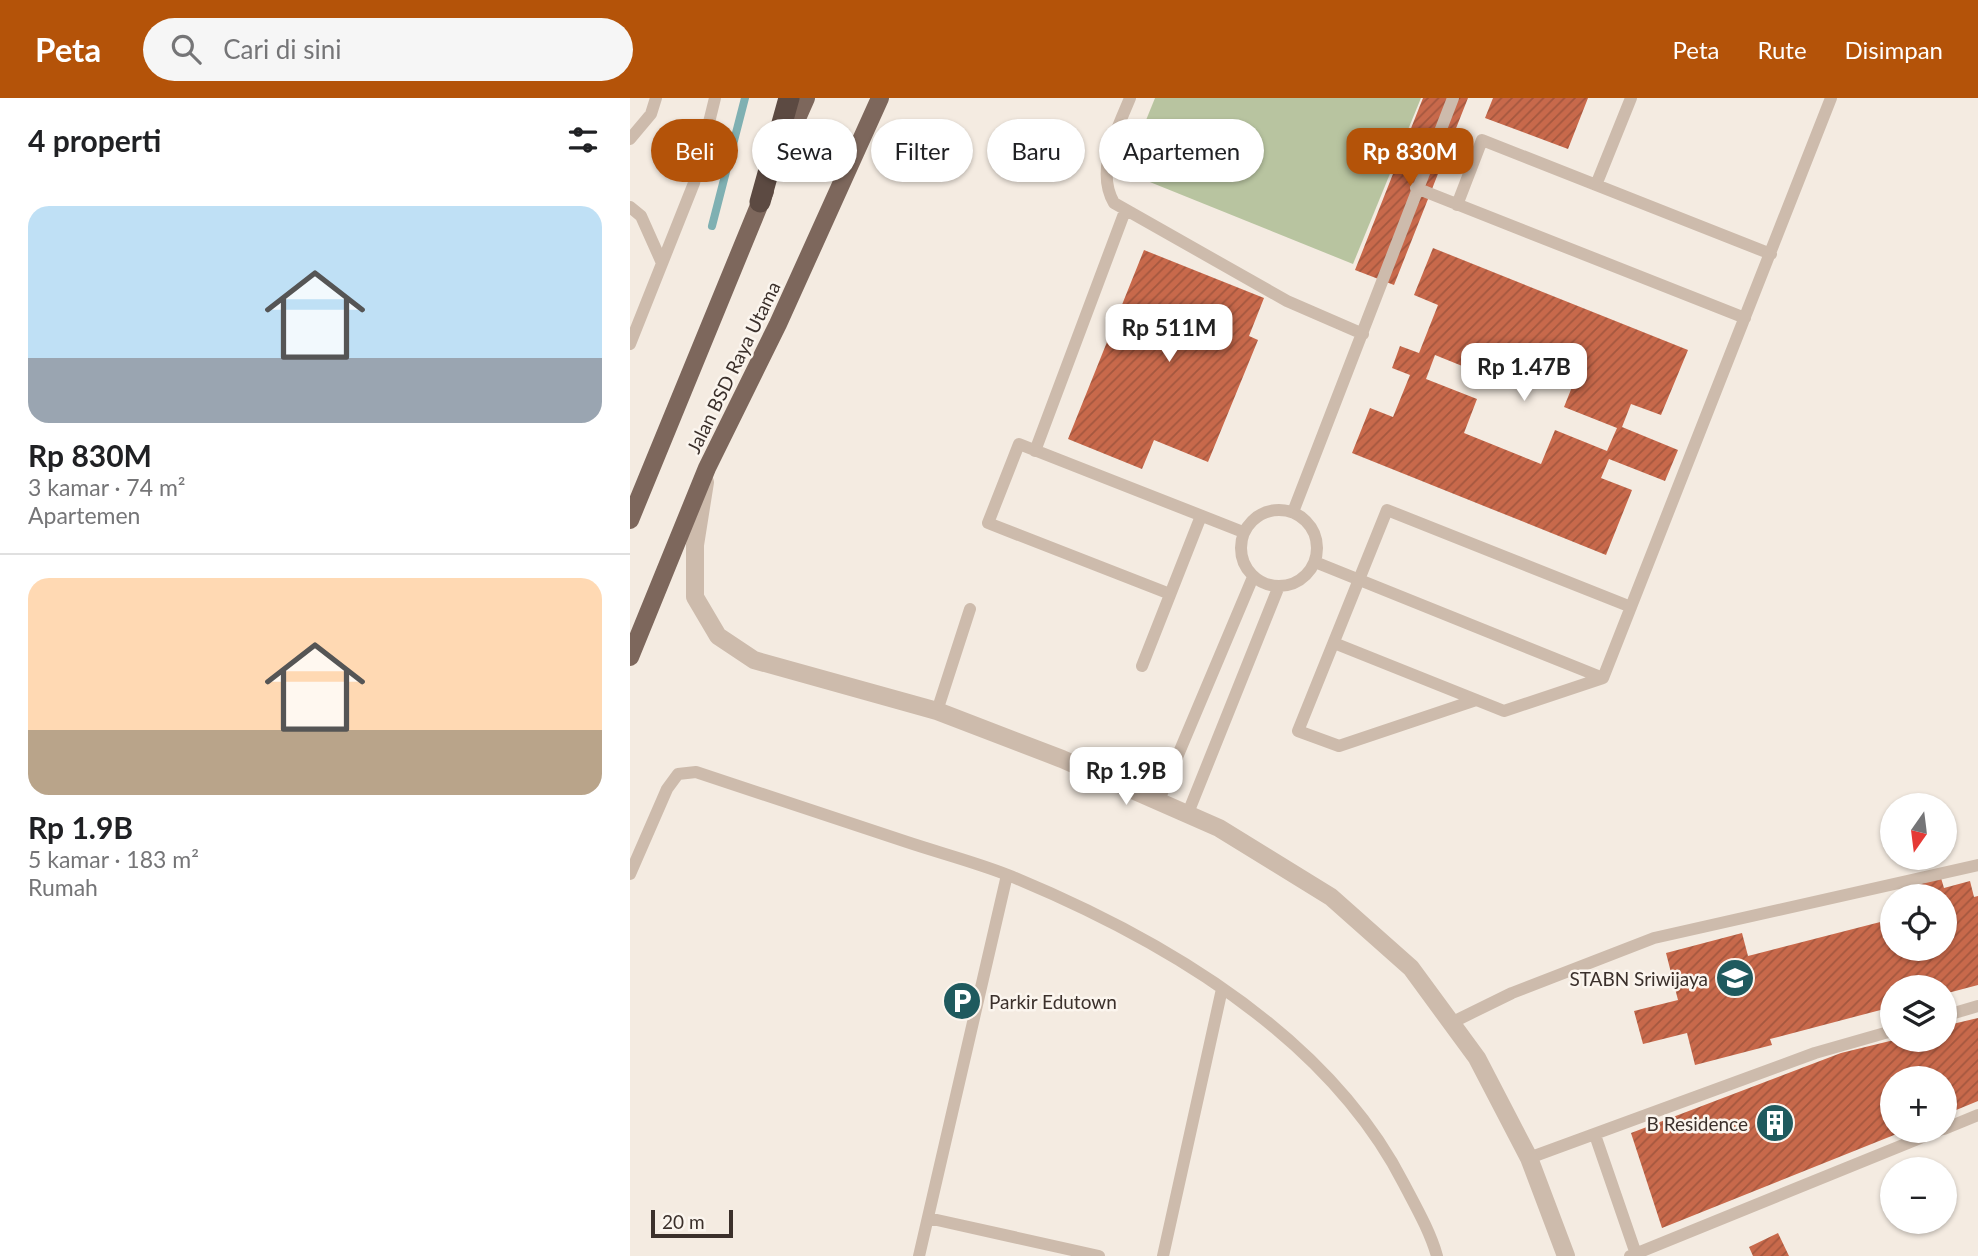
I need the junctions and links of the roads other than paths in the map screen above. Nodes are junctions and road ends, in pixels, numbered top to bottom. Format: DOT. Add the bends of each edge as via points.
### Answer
graph roads {
  1 [pos="656,98"];
  2 [pos="715,98"];
  3 [pos="789,98"];
  4 [pos="806,98"];
  5 [pos="894,98"];
  6 [pos="1130,98"];
  7 [pos="1453,98"];
  8 [pos="1631,98"];
  9 [pos="1831,98"];
  10 [pos="878,103"];
  11 [pos="630,139"];
  12 [pos="1596,185"];
  13 [pos="1416,188"];
  14 [pos="761,202"];
  15 [pos="1457,205"];
  16 [pos="630,207"];
  17 [pos="1125,211"];
  18 [pos="1771,254"];
  19 [pos="662,263"];
  20 [pos="1745,318"];
  21 [pos="1363,334"];
  22 [pos="630,344"];
  23 [pos="1035,451"];
  24 [pos="707,468"];
  25 [pos="1293,512"];
  26 [pos="1201,516"];
  27 [pos="630,520"];
  28 [pos="1243,533"];
  29 [pos="1315,562"];
  30 [pos="1253,577"];
  31 [pos="1359,580"];
  32 [pos="1279,586"];
  33 [pos="1170,594"];
  34 [pos="1631,607"];
  35 [pos="970,609"];
  36 [pos="1334,643"];
  37 [pos="630,657"];
  38 [pos="1142,667"];
  39 [pos="1603,678"];
  40 [pos="1476,699"];
  41 [pos="937,711"];
  42 [pos="1159,800"];
  43 [pos="1188,813"];
  44 [pos="1978,865"];
  45 [pos="630,874"];
  46 [pos="1007,875"];
  47 [pos="1222,989"];
  48 [pos="1978,1006"];
  49 [pos="1957,1012"];
  50 [pos="1451,1023"];
  51 [pos="1880,1034"];
  52 [pos="1978,1115"];
  53 [pos="1957,1124"];
  54 [pos="1595,1135"];
  55 [pos="1910,1143"];
  56 [pos="1529,1158"];
  57 [pos="928,1218"];
  58 [pos="1633,1255"];
  59 [pos="919,1256"];
  60 [pos="1099,1256"];
  61 [pos="1163,1256"];
  62 [pos="1437,1256"];
  63 [pos="1566,1256"];
  1 -- 11 [label="lane" via="651,114"];
  2 -- 19 [label="lane" via="694,183"];
  3 -- 14 [label="highway"];
  4 -- 14 [label="main road, Jalan BSD Raya Utama"];
  5 -- 10 [label="street"];
  6 -- 17 [label="lane" via="1111,146 1106,181 1114,203"];
  7 -- 13 [label="lane"];
  8 -- 12 [label="lane"];
  9 -- 18 [label="lane"];
  10 -- 24 [label="main road, Jalan BSD Raya Utama"];
  12 -- 15 [label="lane" via="1482,140"];
  12 -- 18 [label="lane"];
  13 -- 15 [label="lane"];
  13 -- 21 [label="lane"];
  14 -- 27 [label="main road, Jalan BSD Raya Utama"];
  15 -- 20 [label="lane"];
  16 -- 19 [label="lane" via="642,216"];
  17 -- 21 [label="lane" via="1287,301"];
  17 -- 23 [label="lane"];
  18 -- 20 [label="lane"];
  19 -- 22 [label="lane"];
  20 -- 34 [label="lane"];
  21 -- 25 [label="lane"];
  23 -- 26 [label="lane"];
  23 -- 33 [label="lane" via="1019,444 988,523"];
  24 -- 37 [label="main road, Jalan BSD Raya Utama"];
  24 -- 41 [label="street" via="695,545 695,597 719,636 754,660"];
  25 -- 28 [label="lane" via="1273,510 1255,517"];
  25 -- 29 [label="lane" via="1310,524 1317,543"];
  26 -- 28 [label="lane"];
  26 -- 33 [label="lane"];
  28 -- 30 [label="lane" via="1243,564"];
  29 -- 31 [label="lane"];
  29 -- 32 [label="lane" via="1306,576"];
  30 -- 32 [label="lane"];
  30 -- 42 [label="lane"];
  31 -- 34 [label="lane" via="1387,510"];
  31 -- 36 [label="lane"];
  31 -- 39 [label="lane"];
  32 -- 43 [label="lane"];
  33 -- 38 [label="lane"];
  34 -- 39 [label="lane"];
  35 -- 41 [label="lane"];
  36 -- 40 [label="lane"];
  36 -- 40 [label="lane" via="1298,731 1339,746"];
  39 -- 40 [label="lane" via="1504,711"];
  41 -- 42 [label="street"];
  42 -- 43 [label="street"];
  43 -- 50 [label="street" via="1331,897 1411,968"];
  44 -- 50 [label="lane" via="1654,938 1512,993"];
  45 -- 46 [label="lane" via="667,789 678,774 696,772"];
  46 -- 47 [label="lane" via="1146,940"];
  46 -- 57 [label="lane"];
  47 -- 61 [label="lane"];
  47 -- 62 [label="lane" via="1306,1054 1348,1099 1394,1165"];
  48 -- 49 [label="lane"];
  50 -- 56 [label="street" via="1477,1058"];
  51 -- 54 [label="lane" via="1815,1053"];
  52 -- 53 [label="lane"];
  54 -- 56 [label="lane"];
  54 -- 58 [label="lane"];
  55 -- 58 [label="lane"];
  56 -- 63 [label="street"];
  57 -- 59 [label="lane"];
  57 -- 60 [label="lane"];
}
